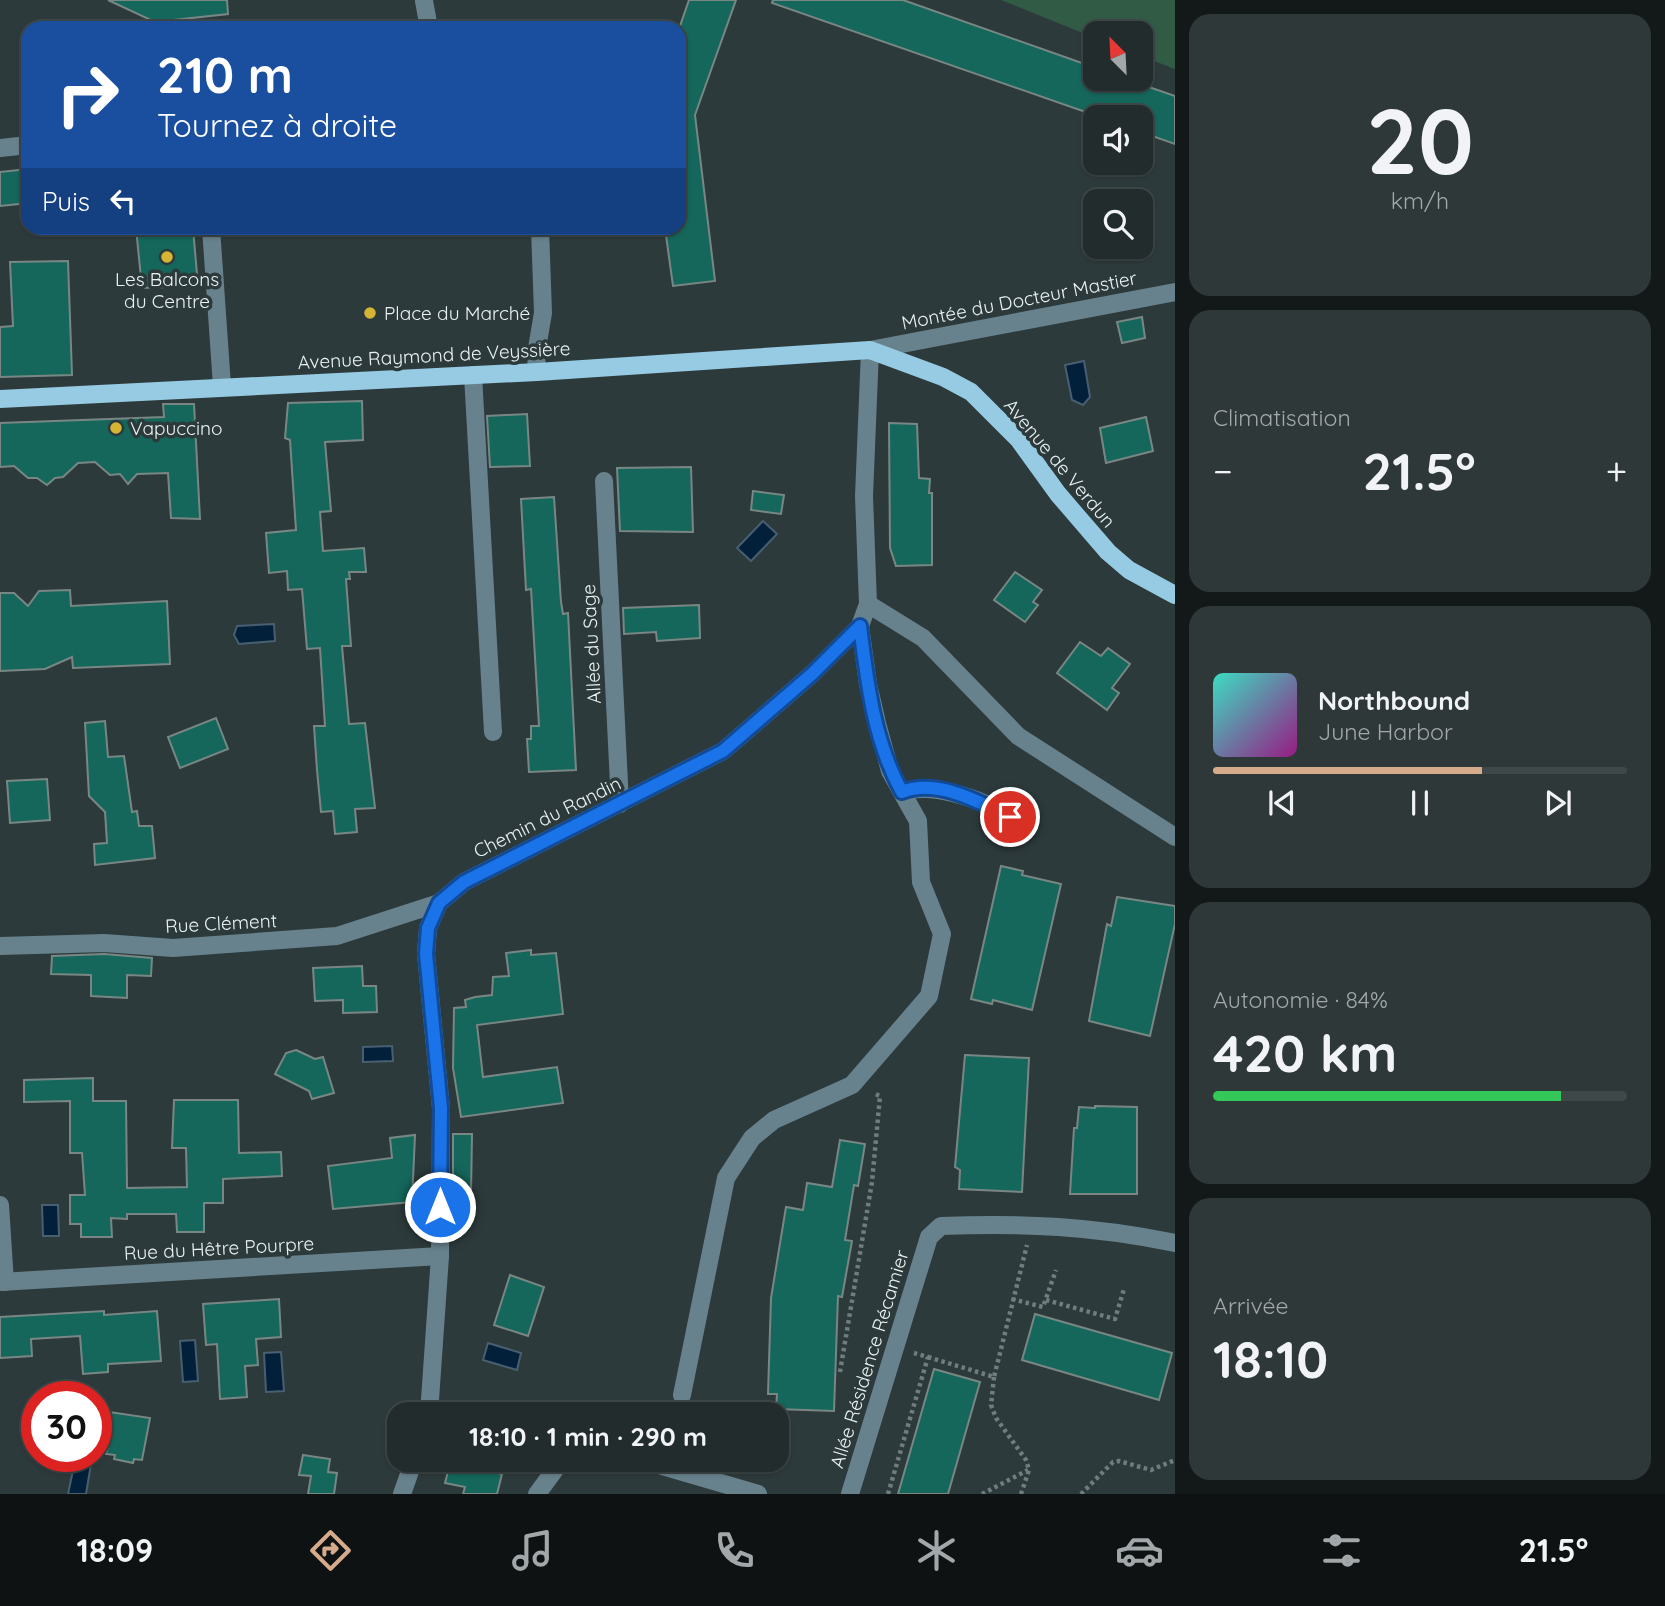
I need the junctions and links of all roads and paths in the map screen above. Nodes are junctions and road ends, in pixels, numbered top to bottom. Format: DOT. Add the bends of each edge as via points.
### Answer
graph roads {
  1 [pos="424,1"];
  2 [pos="428,21"];
  3 [pos="21,146"];
  4 [pos="0,148"];
  5 [pos="211,235"];
  6 [pos="541,235"];
  7 [pos="1175,292"];
  8 [pos="870,350"];
  9 [pos="537,372"];
  10 [pos="473,375"];
  11 [pos="222,386"];
  12 [pos="0,399"];
  13 [pos="604,481"];
  14 [pos="1175,595"];
  15 [pos="868,604"];
  16 [pos="860,626"];
  17 [pos="493,732"];
  18 [pos="902,792"];
  19 [pos="620,804"];
  20 [pos="1014,824"];
  21 [pos="1175,837"];
  22 [pos="439,903"];
  23 [pos="0,946"];
  24 [pos="852,1085"];
  25 [pos="0,1205"];
  26 [pos="1175,1243"];
  27 [pos="1027,1244"];
  28 [pos="440,1256"];
  29 [pos="1056,1269"];
  30 [pos="3,1282"];
  31 [pos="1124,1289"];
  32 [pos="1012,1299"];
  33 [pos="1046,1300"];
  34 [pos="896,1347"];
  35 [pos="928,1357"];
  36 [pos="840,1372"];
  37 [pos="995,1377"];
  38 [pos="682,1395"];
  39 [pos="430,1402"];
  40 [pos="1175,1460"];
  41 [pos="1029,1470"];
  42 [pos="410,1472"];
  43 [pos="553,1472"];
  44 [pos="683,1472"];
  45 [pos="402,1494"];
  46 [pos="537,1494"];
  47 [pos="758,1494"];
  48 [pos="850,1494"];
  49 [pos="888,1494"];
  50 [pos="982,1494"];
  51 [pos="1021,1494"];
  52 [pos="1081,1494"];
  1 -- 2 [label="street"];
  3 -- 4 [label="street"];
  5 -- 11 [label="street"];
  6 -- 9 [label="street" via="543,313"];
  7 -- 8 [label="street, Montée du Docteur Mastier"];
  8 -- 9 [label="main road, Avenue Raymond de Veyssière"];
  8 -- 14 [label="main road, Avenue de Verdun" via="971,392 1025,447 1108,552 1129,570"];
  8 -- 15 [label="street, Chemin du Randin" via="864,496"];
  9 -- 10 [label="main road, Avenue Raymond de Veyssière"];
  10 -- 11 [label="main road, Avenue Raymond de Veyssière"];
  10 -- 17 [label="street"];
  11 -- 12 [label="main road, Avenue Raymond de Veyssière"];
  13 -- 19 [label="street, Allée du Sage"];
  15 -- 16 [label="street, Chemin du Randin"];
  15 -- 21 [label="street" via="923,638 1018,736"];
  16 -- 18 [label="street" via="877,723 890,771"];
  16 -- 19 [label="street, Chemin du Randin" via="723,751"];
  18 -- 20 [label="street" via="915,787 971,797 1010,817"];
  18 -- 24 [label="street" via="918,821 921,882 942,934 929,996"];
  19 -- 22 [label="street, Chemin du Randin" via="464,882"];
  22 -- 23 [label="street, Rue Clément" via="337,936 173,948 104,943"];
  22 -- 28 [label="street" via="428,928 426,954 441,1108"];
  24 -- 36 [label="path" via="880,1096 872,1182"];
  24 -- 38 [label="street" via="774,1120 752,1138 726,1178"];
  25 -- 30 [label="street"];
  26 -- 34 [label="street, Allée Résidence Récamier" via="1129,1233 1024,1223 941,1226 929,1237"];
  27 -- 32 [label="path"];
  28 -- 30 [label="street, Rue du Hêtre Pourpre"];
  28 -- 39 [label="street"];
  29 -- 33 [label="path"];
  31 -- 33 [label="path" via="1115,1319"];
  32 -- 33 [label="path" via="1043,1307"];
  32 -- 37 [label="path"];
  34 -- 35 [label="path"];
  34 -- 48 [label="street, Allée Résidence Récamier"];
  35 -- 37 [label="path"];
  35 -- 49 [label="path"];
  37 -- 41 [label="path" via="991,1405"];
  40 -- 52 [label="path" via="1151,1470 1113,1462"];
  41 -- 50 [label="path"];
  41 -- 51 [label="path"];
  42 -- 45 [label="street"];
  43 -- 46 [label="street"];
  44 -- 47 [label="street"];
}
